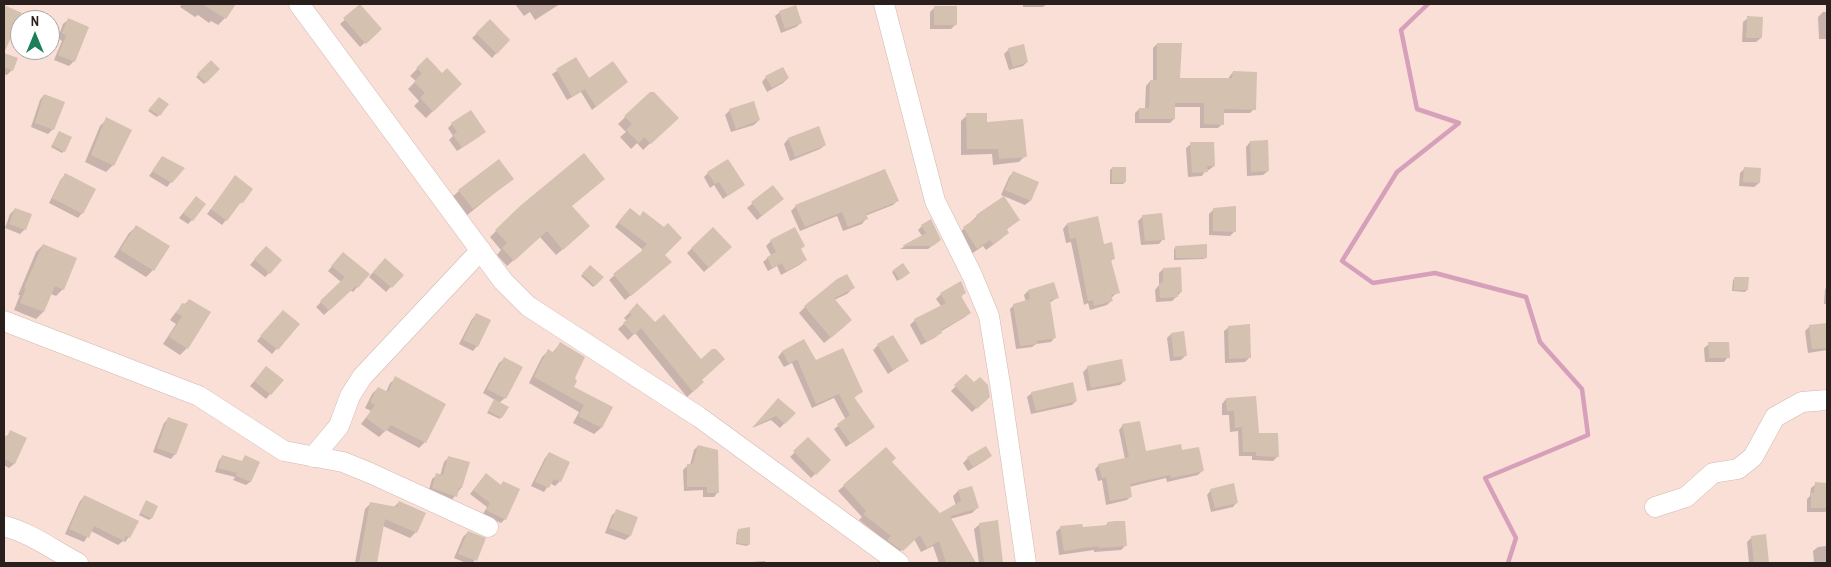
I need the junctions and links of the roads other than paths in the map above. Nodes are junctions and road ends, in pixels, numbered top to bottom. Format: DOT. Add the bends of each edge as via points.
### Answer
graph roads {
  1 [pos="299,4"];
  2 [pos="884,4"];
  3 [pos="481,250"];
  4 [pos="4,321"];
  5 [pos="1827,400"];
  6 [pos="313,457"];
  7 [pos="1655,507"];
  8 [pos="4,526"];
  9 [pos="488,527"];
  10 [pos="78,563"];
  11 [pos="899,563"];
  12 [pos="1026,563"];
  1 -- 3 [label="street"];
  2 -- 12 [label="street" via="935,201 972,275 988,316"];
  3 -- 6 [label="street" via="362,377 350,396 339,426"];
  3 -- 11 [label="street" via="503,281 528,306 699,418"];
  4 -- 6 [label="street" via="199,396 284,451"];
  5 -- 7 [label="street" via="1802,402 1775,417 1753,457 1738,469 1713,473 1686,497"];
  6 -- 9 [label="street" via="343,462"];
  8 -- 10 [label="street" via="14,528"];
}
